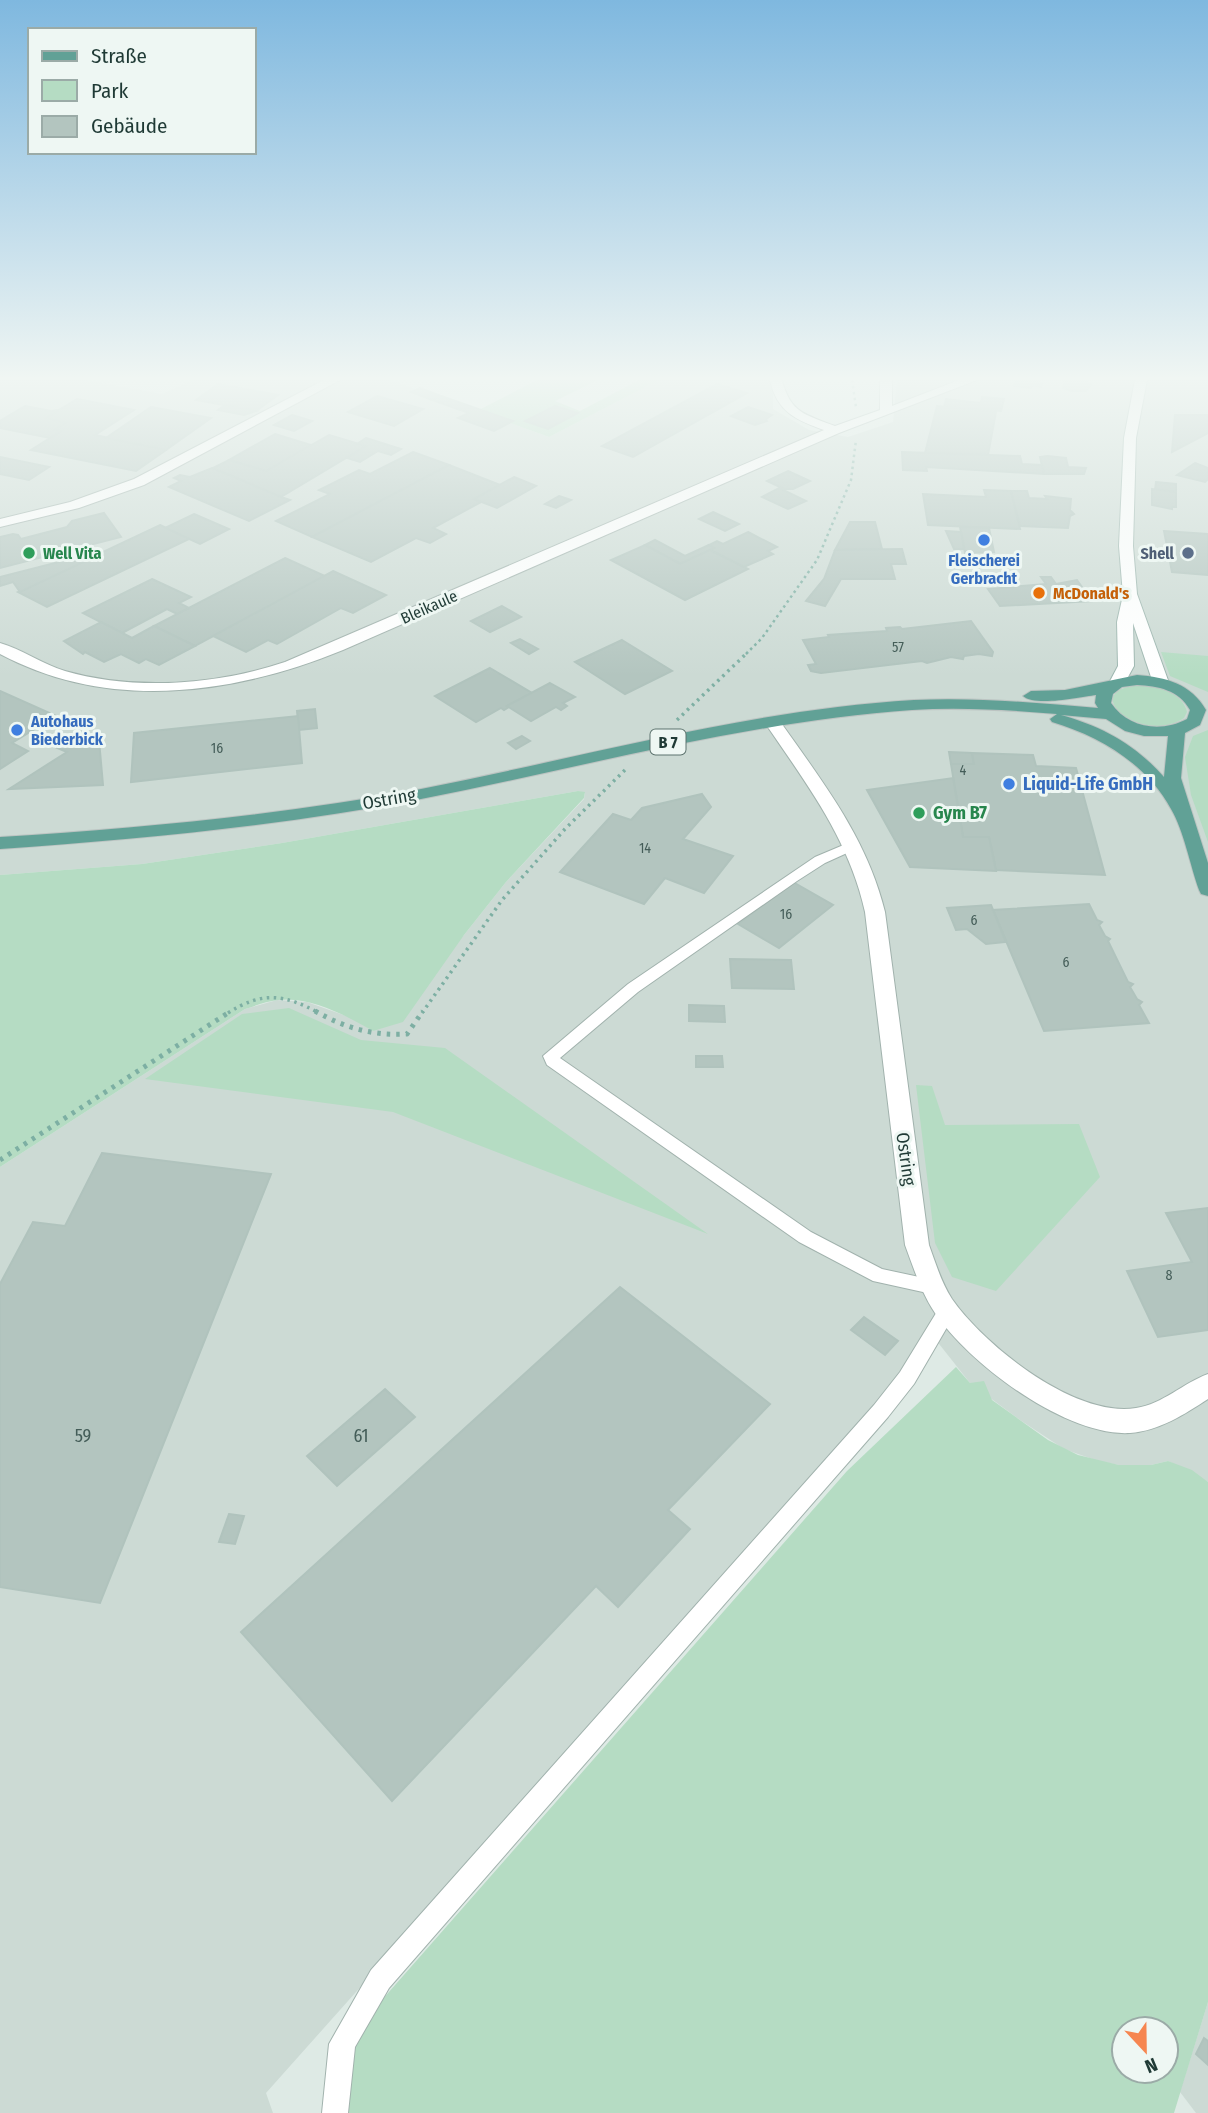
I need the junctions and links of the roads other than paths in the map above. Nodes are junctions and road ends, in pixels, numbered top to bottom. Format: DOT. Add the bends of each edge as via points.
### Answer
graph roads {
  1 [pos="145,479"];
  2 [pos="722,479"];
  3 [pos="1128,479"];
  4 [pos="0,523"];
  5 [pos="1130,594"];
  6 [pos="0,648"];
  7 [pos="1161,683"];
  8 [pos="1113,685"];
  9 [pos="1190,698"];
  10 [pos="1208,698"];
  11 [pos="916,705"];
  12 [pos="1009,706"];
  13 [pos="1110,714"];
  14 [pos="1203,715"];
  15 [pos="773,723"];
  16 [pos="1135,728"];
  17 [pos="1177,730"];
  18 [pos="1172,778"];
  19 [pos="1180,808"];
  20 [pos="0,843"];
  21 [pos="853,845"];
  22 [pos="1208,890"];
  23 [pos="932,1286"];
  24 [pos="947,1311"];
  25 [pos="1208,1385"];
  26 [pos="335,2113"];
  1 -- 4 [label="street" via="74,505"];
  2 -- 6 [label="street, Bleikaule" via="338,647 258,675 153,687 98,684 54,675"];
  3 -- 5 [label="street"];
  5 -- 7 [label="street"];
  5 -- 8 [label="street" via="1126,666"];
  7 -- 8 [label="main road, B 7" via="1137,680"];
  7 -- 9 [label="main road, B 7"];
  8 -- 11 [label="main road, B 7" via="1056,696 961,697"];
  8 -- 13 [label="main road" via="1105,692 1103,703"];
  9 -- 10 [label="main road, B 7"];
  9 -- 14 [label="main road"];
  11 -- 12 [label="main road, B 7"];
  11 -- 15 [label="main road, Ostring / B 7"];
  12 -- 13 [label="main road, B 7"];
  12 -- 19 [label="main road" via="1080,725 1115,740 1145,765"];
  13 -- 16 [label="main road, B 7"];
  14 -- 17 [label="main road"];
  15 -- 20 [label="main road, Ostring / B 7" via="317,812 180,830"];
  15 -- 21 [label="street, Ostring"];
  16 -- 17 [label="main road, B 7"];
  16 -- 18 [label="main road"];
  17 -- 18 [label="main road"];
  18 -- 19 [label="main road"];
  19 -- 22 [label="main road"];
  21 -- 23 [label="street, Ostring" via="875,912 917,1245"];
  21 -- 23 [label="lane" via="792,878 633,988 551,1056 805,1237 879,1276"];
  23 -- 24 [label="street, Ostring"];
  24 -- 25 [label="street, Ostring" via="979,1347 1049,1397 1081,1412 1121,1421 1156,1415"];
  24 -- 26 [label="lane" via="907,1378 881,1411 380,1979 342,2044"];
}
